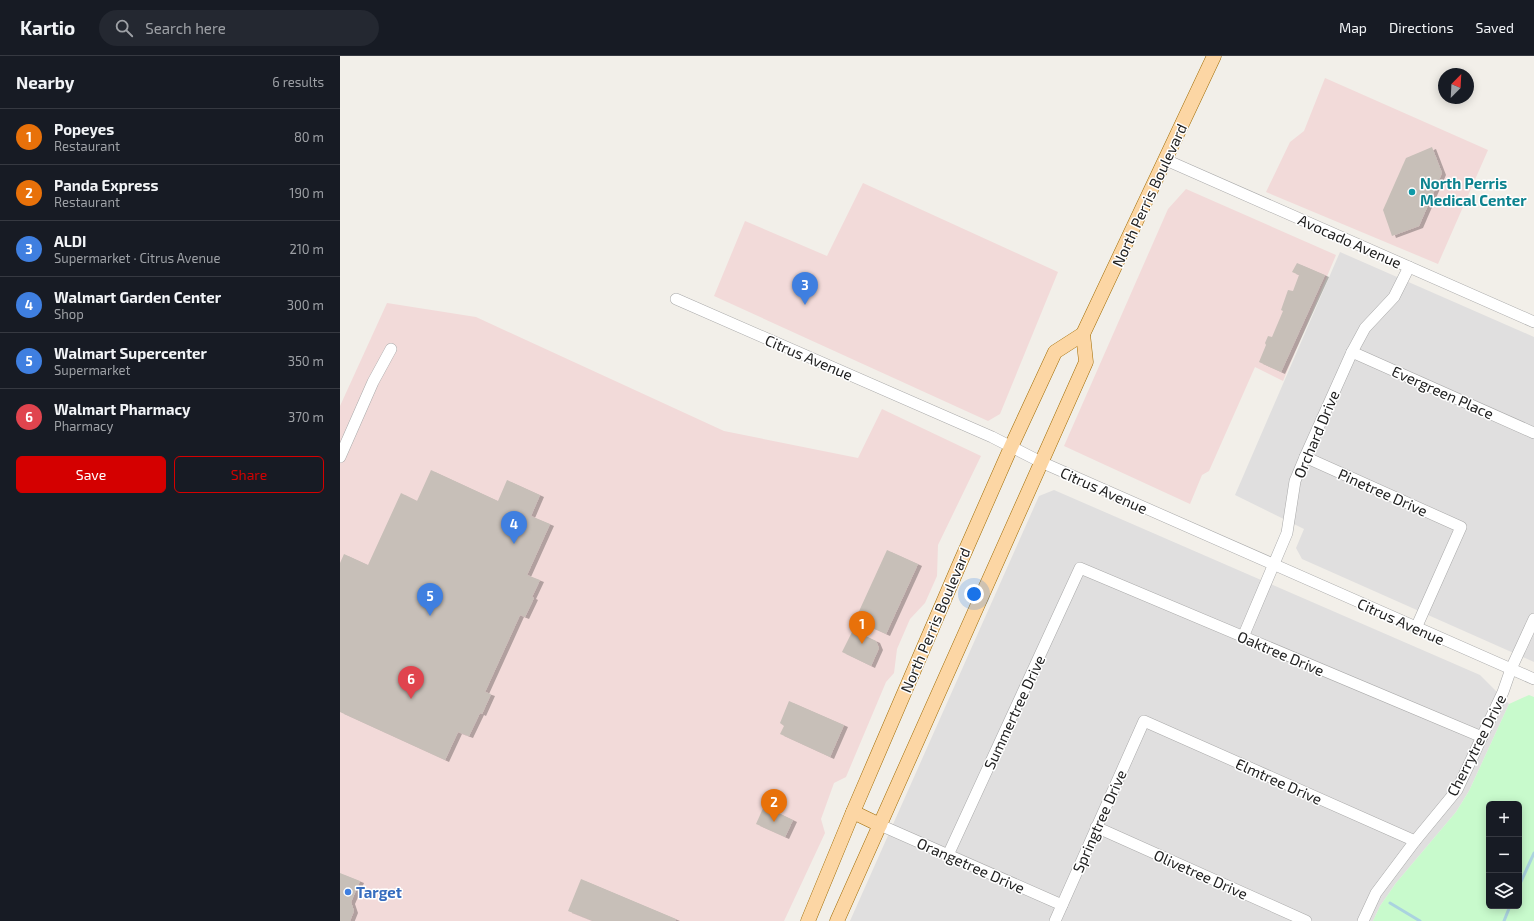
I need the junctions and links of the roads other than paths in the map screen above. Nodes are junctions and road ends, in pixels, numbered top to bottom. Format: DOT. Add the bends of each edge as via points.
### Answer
graph roads {
  1 [pos="1214,56"];
  2 [pos="1166,160"];
  3 [pos="1409,267"];
  4 [pos="676,299"];
  5 [pos="1534,322"];
  6 [pos="1083,334"];
  7 [pos="391,349"];
  8 [pos="1352,352"];
  9 [pos="1534,433"];
  10 [pos="1011,448"];
  11 [pos="340,457"];
  12 [pos="1305,457"];
  13 [pos="1041,462"];
  14 [pos="1273,564"];
  15 [pos="1080,568"];
  16 [pos="1534,619"];
  17 [pos="1416,628"];
  18 [pos="1243,637"];
  19 [pos="1511,669"];
  20 [pos="1534,680"];
  21 [pos="1144,721"];
  22 [pos="1482,738"];
  23 [pos="852,812"];
  24 [pos="880,825"];
  25 [pos="1096,827"];
  26 [pos="1415,841"];
  27 [pos="948,855"];
  28 [pos="1062,905"];
  29 [pos="808,921"];
  30 [pos="838,921"];
  31 [pos="1055,921"];
  32 [pos="1306,921"];
  33 [pos="1363,921"];
  1 -- 2 [label="main road, North Perris Boulevard"];
  2 -- 3 [label="street, Avocado Avenue"];
  2 -- 6 [label="main road, North Perris Boulevard"];
  3 -- 5 [label="street, Avocado Avenue"];
  3 -- 8 [label="street, Orchard Drive" via="1394,297 1365,328"];
  4 -- 10 [label="street, Citrus Avenue" via="992,437"];
  6 -- 10 [label="main road, North Perris Boulevard" via="1055,352"];
  6 -- 13 [label="main road, North Perris Boulevard" via="1086,362"];
  7 -- 11 [label="street" via="373,382"];
  8 -- 9 [label="street, Evergreen Place"];
  8 -- 12 [label="street, Orchard Drive"];
  10 -- 13 [label="street, Citrus Avenue"];
  10 -- 23 [label="main road, North Perris Boulevard"];
  12 -- 14 [label="street, Orchard Drive" via="1295,481 1287,533"];
  12 -- 17 [label="street, Pinetree Drive" via="1461,527"];
  13 -- 14 [label="street, Citrus Avenue"];
  13 -- 24 [label="main road, North Perris Boulevard"];
  14 -- 17 [label="street, Citrus Avenue"];
  14 -- 18 [label="street, Orchard Drive"];
  15 -- 18 [label="street, Oaktree Drive"];
  15 -- 27 [label="street, Summertree Drive"];
  16 -- 19 [label="street, Cherrytree Drive"];
  17 -- 19 [label="street, Citrus Avenue"];
  18 -- 22 [label="street, Oaktree Drive"];
  19 -- 20 [label="street, Citrus Avenue"];
  19 -- 22 [label="street, Cherrytree Drive"];
  21 -- 25 [label="street, Springtree Drive"];
  21 -- 26 [label="street, Elmtree Drive"];
  22 -- 26 [label="street, Cherrytree Drive" via="1457,790"];
  23 -- 24 [label="main road"];
  23 -- 29 [label="main road, North Perris Boulevard"];
  24 -- 27 [label="street, Orangetree Drive"];
  24 -- 30 [label="main road, North Perris Boulevard"];
  25 -- 28 [label="street, Springtree Drive"];
  25 -- 32 [label="street, Olivetree Drive"];
  26 -- 33 [label="street, Cherrytree Drive" via="1376,893"];
  27 -- 28 [label="street, Orangetree Drive"];
  28 -- 31 [label="street, Springtree Drive"];
}
